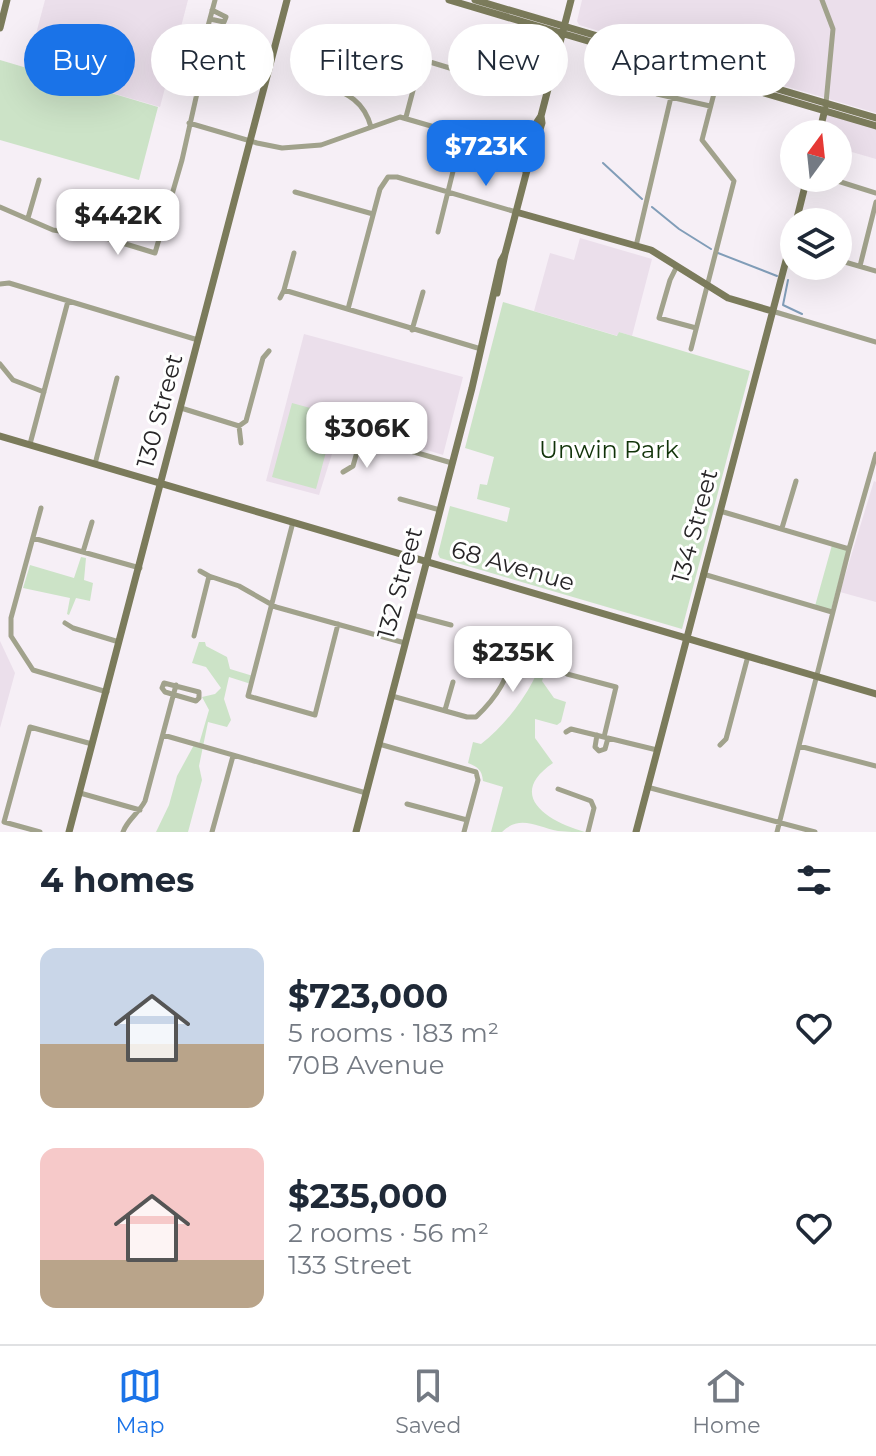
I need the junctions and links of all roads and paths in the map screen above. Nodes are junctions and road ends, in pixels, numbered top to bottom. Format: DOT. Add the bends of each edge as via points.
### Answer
graph roads {
  1 [pos="7,0"];
  2 [pos="215,0"];
  3 [pos="287,0"];
  4 [pos="449,0"];
  5 [pos="475,0"];
  6 [pos="571,0"];
  7 [pos="822,0"];
  8 [pos="212,10"];
  9 [pos="210,19"];
  10 [pos="209,24"];
  11 [pos="541,24"];
  12 [pos="546,24"];
  13 [pos="565,24"];
  14 [pos="0,28"];
  15 [pos="196,96"];
  16 [pos="351,96"];
  17 [pos="412,96"];
  18 [pos="546,96"];
  19 [pos="666,96"];
  20 [pos="713,96"];
  21 [pos="788,96"];
  22 [pos="671,97"];
  23 [pos="710,106"];
  24 [pos="826,107"];
  25 [pos="406,117"];
  26 [pos="876,118"];
  27 [pos="823,120"];
  28 [pos="189,123"];
  29 [pos="876,126"];
  30 [pos="371,127"];
  31 [pos="251,141"];
  32 [pos="39,180"];
  33 [pos="852,186"];
  34 [pos="295,192"];
  35 [pos="448,192"];
  36 [pos="876,193"];
  37 [pos="99,198"];
  38 [pos="876,202"];
  39 [pos="0,207"];
  40 [pos="516,212"];
  41 [pos="373,214"];
  42 [pos="28,218"];
  43 [pos="438,232"];
  44 [pos="86,235"];
  45 [pos="636,246"];
  46 [pos="294,253"];
  47 [pos="852,264"];
  48 [pos="677,266"];
  49 [pos="860,266"];
  50 [pos="876,271"];
  51 [pos="782,280"];
  52 [pos="0,284"];
  53 [pos="706,285"];
  54 [pos="284,290"];
  55 [pos="423,292"];
  56 [pos="280,298"];
  57 [pos="68,301"];
  58 [pos="348,309"];
  59 [pos="772,311"];
  60 [pos="696,328"];
  61 [pos="412,330"];
  62 [pos="199,340"];
  63 [pos="876,342"];
  64 [pos="481,347"];
  65 [pos="691,349"];
  66 [pos="269,351"];
  67 [pos="0,364"];
  68 [pos="117,378"];
  69 [pos="44,392"];
  70 [pos="181,408"];
  71 [pos="239,426"];
  72 [pos="0,436"];
  73 [pos="241,443"];
  74 [pos="30,444"];
  75 [pos="876,454"];
  76 [pos="452,463"];
  77 [pos="95,464"];
  78 [pos="343,472"];
  79 [pos="796,481"];
  80 [pos="162,483"];
  81 [pos="400,499"];
  82 [pos="41,508"];
  83 [pos="440,510"];
  84 [pos="720,511"];
  85 [pos="92,522"];
  86 [pos="293,522"];
  87 [pos="782,528"];
  88 [pos="33,538"];
  89 [pos="849,549"];
  90 [pos="83,552"];
  91 [pos="426,561"];
  92 [pos="140,568"];
  93 [pos="200,571"];
  94 [pos="703,574"];
  95 [pos="208,577"];
  96 [pos="271,605"];
  97 [pos="832,612"];
  98 [pos="412,615"];
  99 [pos="65,623"];
  100 [pos="338,624"];
  101 [pos="451,625"];
  102 [pos="194,636"];
  103 [pos="687,638"];
  104 [pos="120,642"];
  105 [pos="405,643"];
  106 [pos="510,648"];
  107 [pos="748,656"];
  108 [pos="567,674"];
  109 [pos="817,676"];
  110 [pos="453,682"];
  111 [pos="176,685"];
  112 [pos="107,692"];
  113 [pos="876,694"];
  114 [pos="174,695"];
  115 [pos="392,696"];
  116 [pos="445,710"];
  117 [pos="566,732"];
  118 [pos="163,735"];
  119 [pos="603,737"];
  120 [pos="92,744"];
  121 [pos="379,744"];
  122 [pos="720,745"];
  123 [pos="799,746"];
  124 [pos="657,750"];
  125 [pos="233,755"];
  126 [pos="876,766"];
  127 [pos="647,787"];
  128 [pos="558,789"];
  129 [pos="80,793"];
  130 [pos="366,793"];
  131 [pos="407,804"];
  132 [pos="141,810"];
  133 [pos="467,820"];
  134 [pos="779,822"];
  135 [pos="214,831"];
  136 [pos="40,832"];
  137 [pos="69,832"];
  138 [pos="123,832"];
  139 [pos="356,832"];
  140 [pos="464,832"];
  141 [pos="588,832"];
  142 [pos="636,832"];
  143 [pos="777,832"];
  144 [pos="815,832"];
  1 -- 14 [label="street"];
  2 -- 8 [label="street"];
  3 -- 31 [label="street, 130 Street"];
  4 -- 11 [label="street"];
  5 -- 12 [label="street"];
  6 -- 13 [label="street, 132 Street"];
  7 -- 24 [label="street" via="833,29"];
  8 -- 9 [label="street"];
  8 -- 9 [label="street" via="226,15 225,20"];
  9 -- 10 [label="street"];
  15 -- 28 [label="street"];
  16 -- 30 [label="street"];
  17 -- 25 [label="street"];
  18 -- 40 [label="street, 132 Street"];
  19 -- 22 [label="street"];
  20 -- 23 [label="street"];
  21 -- 24 [label="street"];
  22 -- 23 [label="street"];
  22 -- 45 [label="street"];
  23 -- 53 [label="street" via="702,141 734,181"];
  24 -- 26 [label="street"];
  24 -- 27 [label="street"];
  24 -- 29 [label="street"];
  25 -- 30 [label="street"];
  25 -- 35 [label="street" via="462,135"];
  28 -- 31 [label="street"];
  28 -- 44 [label="street" via="155,253"];
  30 -- 31 [label="street" via="321,145 282,148"];
  31 -- 62 [label="street, 130 Street"];
  32 -- 42 [label="street"];
  33 -- 36 [label="street"];
  34 -- 41 [label="street"];
  35 -- 40 [label="street"];
  35 -- 41 [label="street" via="388,177"];
  35 -- 43 [label="street"];
  37 -- 44 [label="street"];
  38 -- 49 [label="street"];
  39 -- 42 [label="street"];
  40 -- 45 [label="street"];
  40 -- 64 [label="street, 132 Street"];
  41 -- 58 [label="street"];
  42 -- 44 [label="street" via="53,230"];
  45 -- 48 [label="street"];
  46 -- 54 [label="street"];
  47 -- 49 [label="street"];
  48 -- 53 [label="street"];
  48 -- 60 [label="street" via="659,318"];
  49 -- 50 [label="street"];
  51 -- 59 [label="street, 134 Street"];
  52 -- 57 [label="street"];
  53 -- 59 [label="street" via="730,299"];
  53 -- 60 [label="street"];
  54 -- 56 [label="street"];
  54 -- 58 [label="street"];
  55 -- 61 [label="street"];
  57 -- 62 [label="street"];
  57 -- 69 [label="street"];
  58 -- 61 [label="street"];
  59 -- 63 [label="street"];
  59 -- 84 [label="street, 134 Street"];
  60 -- 65 [label="street"];
  61 -- 64 [label="street"];
  62 -- 70 [label="street, 130 Street"];
  64 -- 76 [label="street, 132 Street"];
  66 -- 71 [label="street" via="246,421"];
  67 -- 69 [label="street" via="13,380"];
  68 -- 77 [label="street"];
  69 -- 74 [label="street"];
  70 -- 71 [label="street"];
  70 -- 80 [label="street, 130 Street"];
  71 -- 73 [label="street"];
  72 -- 74 [label="street, 68 Avenue"];
  74 -- 77 [label="street, 68 Avenue"];
  75 -- 89 [label="street"];
  76 -- 78 [label="street" via="369,439 363,440 353,466"];
  76 -- 83 [label="street, 132 Street"];
  77 -- 80 [label="street, 68 Avenue"];
  79 -- 87 [label="street"];
  80 -- 86 [label="street, 68 Avenue"];
  80 -- 92 [label="street, 130 Street"];
  81 -- 83 [label="street"];
  82 -- 88 [label="street"];
  83 -- 91 [label="street, 132 Street"];
  84 -- 87 [label="street"];
  84 -- 94 [label="street, 134 Street"];
  85 -- 90 [label="street"];
  86 -- 91 [label="street, 68 Avenue"];
  86 -- 96 [label="street"];
  87 -- 89 [label="street"];
  88 -- 90 [label="street"];
  88 -- 112 [label="street" via="11,636 35,671"];
  89 -- 97 [label="street"];
  90 -- 92 [label="street"];
  91 -- 98 [label="street, 132 Street"];
  91 -- 103 [label="street, 68 Avenue"];
  92 -- 104 [label="street, 130 Street"];
  93 -- 95 [label="street"];
  94 -- 97 [label="street"];
  94 -- 103 [label="street, 134 Street"];
  95 -- 96 [label="street" via="239,586"];
  95 -- 102 [label="street"];
  96 -- 100 [label="street"];
  96 -- 100 [label="street" via="248,696 315,715"];
  97 -- 109 [label="street"];
  98 -- 101 [label="street"];
  98 -- 105 [label="street, 132 Street"];
  99 -- 104 [label="street"];
  100 -- 105 [label="street"];
  103 -- 107 [label="street, 68 Avenue"];
  103 -- 124 [label="street, 134 Street"];
  104 -- 112 [label="street, 130 Street"];
  105 -- 115 [label="street, 132 Street"];
  106 -- 116 [label="street" via="507,677 480,713 473,718"];
  107 -- 109 [label="street, 68 Avenue"];
  107 -- 122 [label="street"];
  108 -- 119 [label="street" via="616,687"];
  109 -- 113 [label="street, 68 Avenue"];
  109 -- 123 [label="street"];
  110 -- 116 [label="street"];
  111 -- 114 [label="street"];
  111 -- 114 [label="street" via="162,685"];
  111 -- 114 [label="street" via="200,696 196,701"];
  112 -- 120 [label="street, 130 Street"];
  114 -- 118 [label="street"];
  115 -- 116 [label="street"];
  115 -- 121 [label="street, 132 Street"];
  117 -- 119 [label="street"];
  118 -- 125 [label="street"];
  118 -- 132 [label="street"];
  119 -- 124 [label="street"];
  120 -- 129 [label="street, 130 Street"];
  120 -- 136 [label="street" via="30,727 4,822"];
  121 -- 130 [label="street, 132 Street"];
  121 -- 133 [label="street" via="469,767 478,774"];
  123 -- 126 [label="street"];
  123 -- 134 [label="street"];
  124 -- 127 [label="street, 134 Street"];
  125 -- 130 [label="street"];
  125 -- 135 [label="street"];
  127 -- 134 [label="street"];
  127 -- 142 [label="street, 134 Street"];
  128 -- 141 [label="street" via="591,801"];
  129 -- 132 [label="street"];
  129 -- 137 [label="street, 130 Street"];
  130 -- 139 [label="street, 132 Street"];
  131 -- 133 [label="street"];
  132 -- 138 [label="street"];
  133 -- 140 [label="street"];
  134 -- 143 [label="street"];
  134 -- 144 [label="street"];
}
